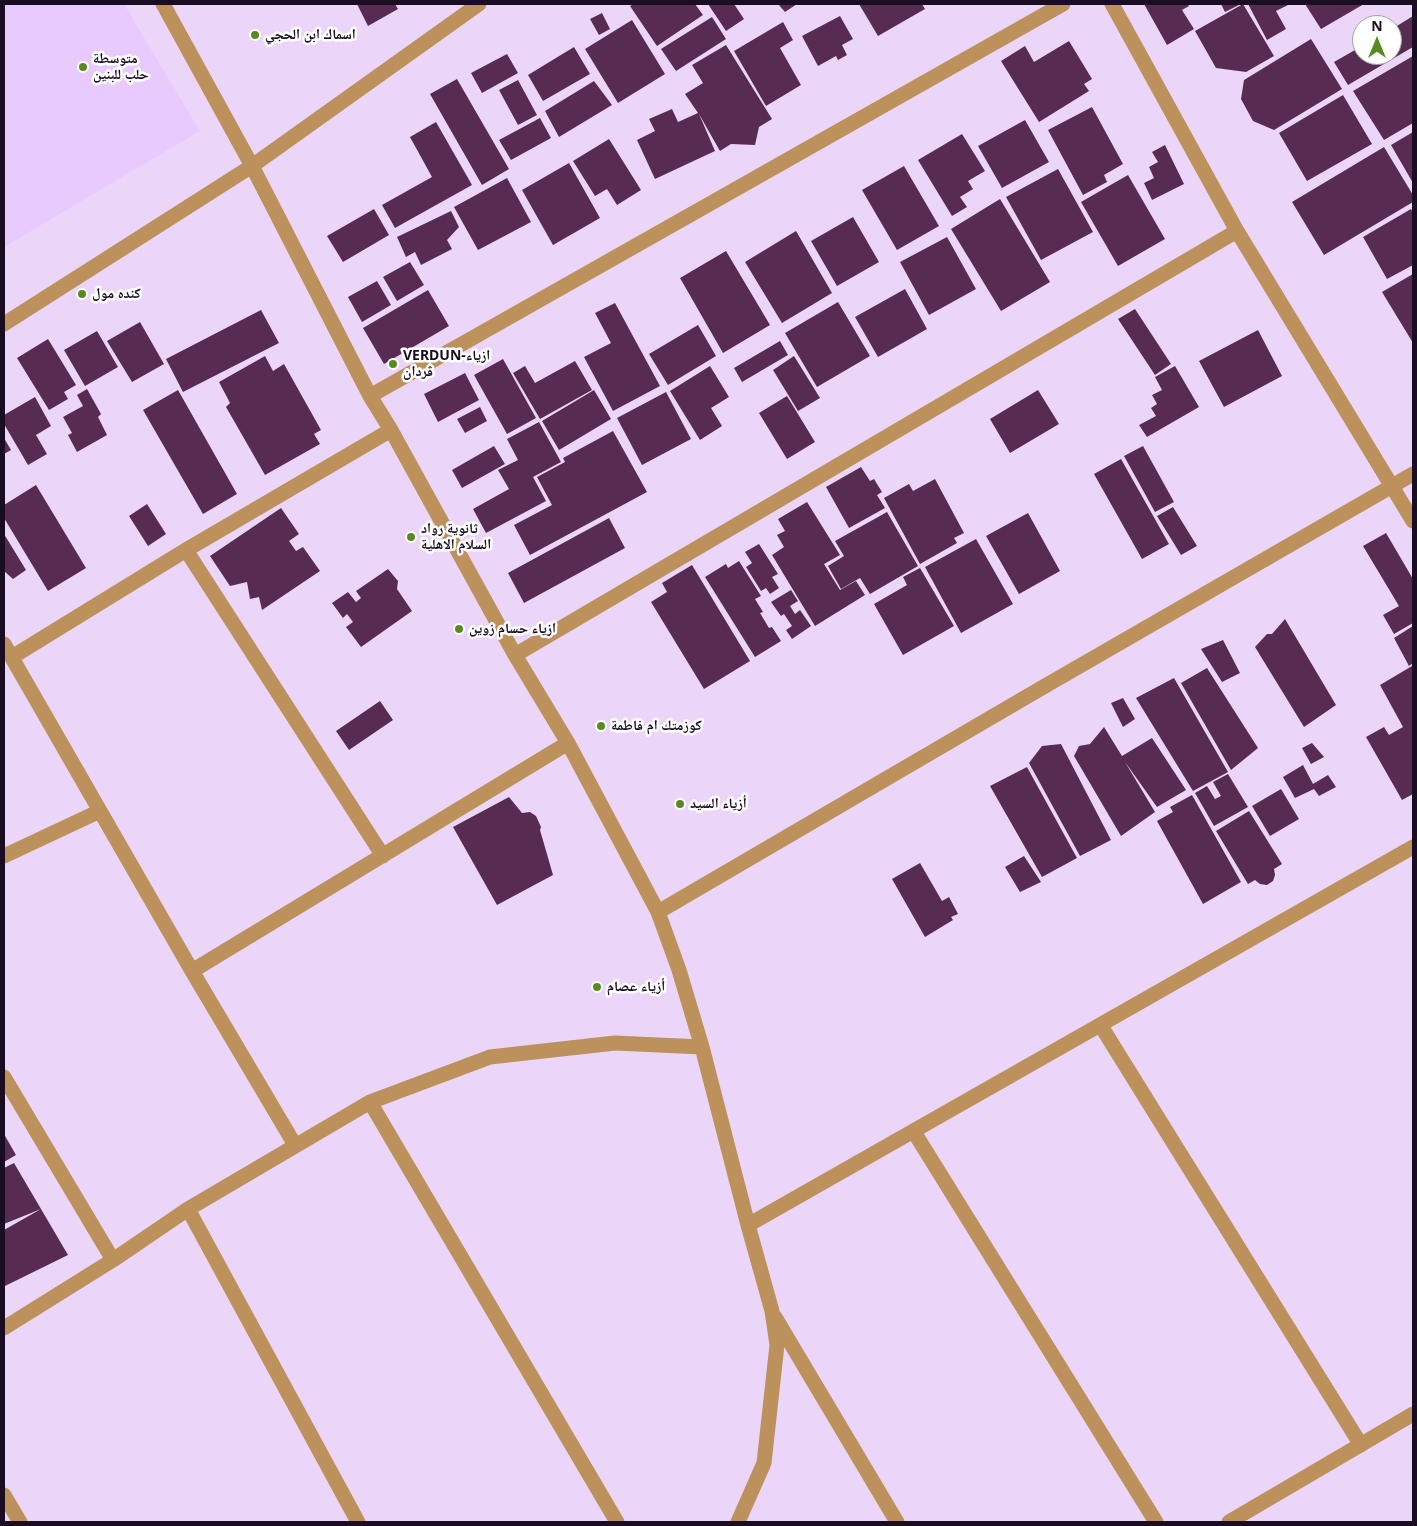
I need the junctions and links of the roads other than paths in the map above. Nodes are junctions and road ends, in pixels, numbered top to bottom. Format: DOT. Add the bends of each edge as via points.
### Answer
graph roads {
  1 [pos="163,4"];
  2 [pos="479,4"];
  3 [pos="1063,4"];
  4 [pos="1112,4"];
  5 [pos="252,166"];
  6 [pos="1237,232"];
  7 [pos="4,324"];
  8 [pos="370,396"];
  9 [pos="391,430"];
  10 [pos="1413,474"];
  11 [pos="1392,487"];
  12 [pos="1413,521"];
  13 [pos="186,550"];
  14 [pos="4,644"];
  15 [pos="515,655"];
  16 [pos="12,657"];
  17 [pos="568,743"];
  18 [pos="100,811"];
  19 [pos="1413,847"];
  20 [pos="4,856"];
  21 [pos="383,856"];
  22 [pos="658,912"];
  23 [pos="192,971"];
  24 [pos="1101,1026"];
  25 [pos="702,1046"];
  26 [pos="4,1077"];
  27 [pos="370,1102"];
  28 [pos="914,1132"];
  29 [pos="295,1145"];
  30 [pos="188,1209"];
  31 [pos="748,1225"];
  32 [pos="113,1260"];
  33 [pos="772,1311"];
  34 [pos="4,1328"];
  35 [pos="1413,1414"];
  36 [pos="1361,1445"];
  37 [pos="4,1495"];
  38 [pos="20,1522"];
  39 [pos="358,1522"];
  40 [pos="617,1522"];
  41 [pos="738,1522"];
  42 [pos="897,1522"];
  43 [pos="1156,1522"];
  44 [pos="1229,1522"];
  1 -- 5 [label="street"];
  2 -- 5 [label="street"];
  3 -- 8 [label="street"];
  4 -- 6 [label="street"];
  5 -- 7 [label="street"];
  5 -- 8 [label="street"];
  6 -- 11 [label="street"];
  6 -- 15 [label="street"];
  8 -- 9 [label="street"];
  9 -- 13 [label="street"];
  9 -- 15 [label="street"];
  10 -- 11 [label="street"];
  11 -- 12 [label="street"];
  11 -- 22 [label="street"];
  13 -- 16 [label="street"];
  13 -- 21 [label="street"];
  14 -- 16 [label="street"];
  15 -- 17 [label="street"];
  16 -- 18 [label="street"];
  17 -- 21 [label="street"];
  17 -- 22 [label="street"];
  18 -- 20 [label="street"];
  18 -- 23 [label="street"];
  19 -- 24 [label="street"];
  21 -- 23 [label="street"];
  22 -- 25 [label="street"];
  23 -- 29 [label="street"];
  24 -- 28 [label="street"];
  24 -- 36 [label="street"];
  25 -- 27 [label="street" via="615,1043 490,1057"];
  25 -- 31 [label="street"];
  26 -- 32 [label="street"];
  27 -- 29 [label="street"];
  27 -- 40 [label="street"];
  28 -- 31 [label="street"];
  28 -- 43 [label="street"];
  29 -- 30 [label="street"];
  30 -- 32 [label="street"];
  30 -- 39 [label="street"];
  31 -- 33 [label="street"];
  32 -- 34 [label="street"];
  33 -- 41 [label="street" via="777,1345 764,1462"];
  33 -- 42 [label="street"];
  35 -- 36 [label="street"];
  36 -- 44 [label="street"];
  37 -- 38 [label="street"];
}
